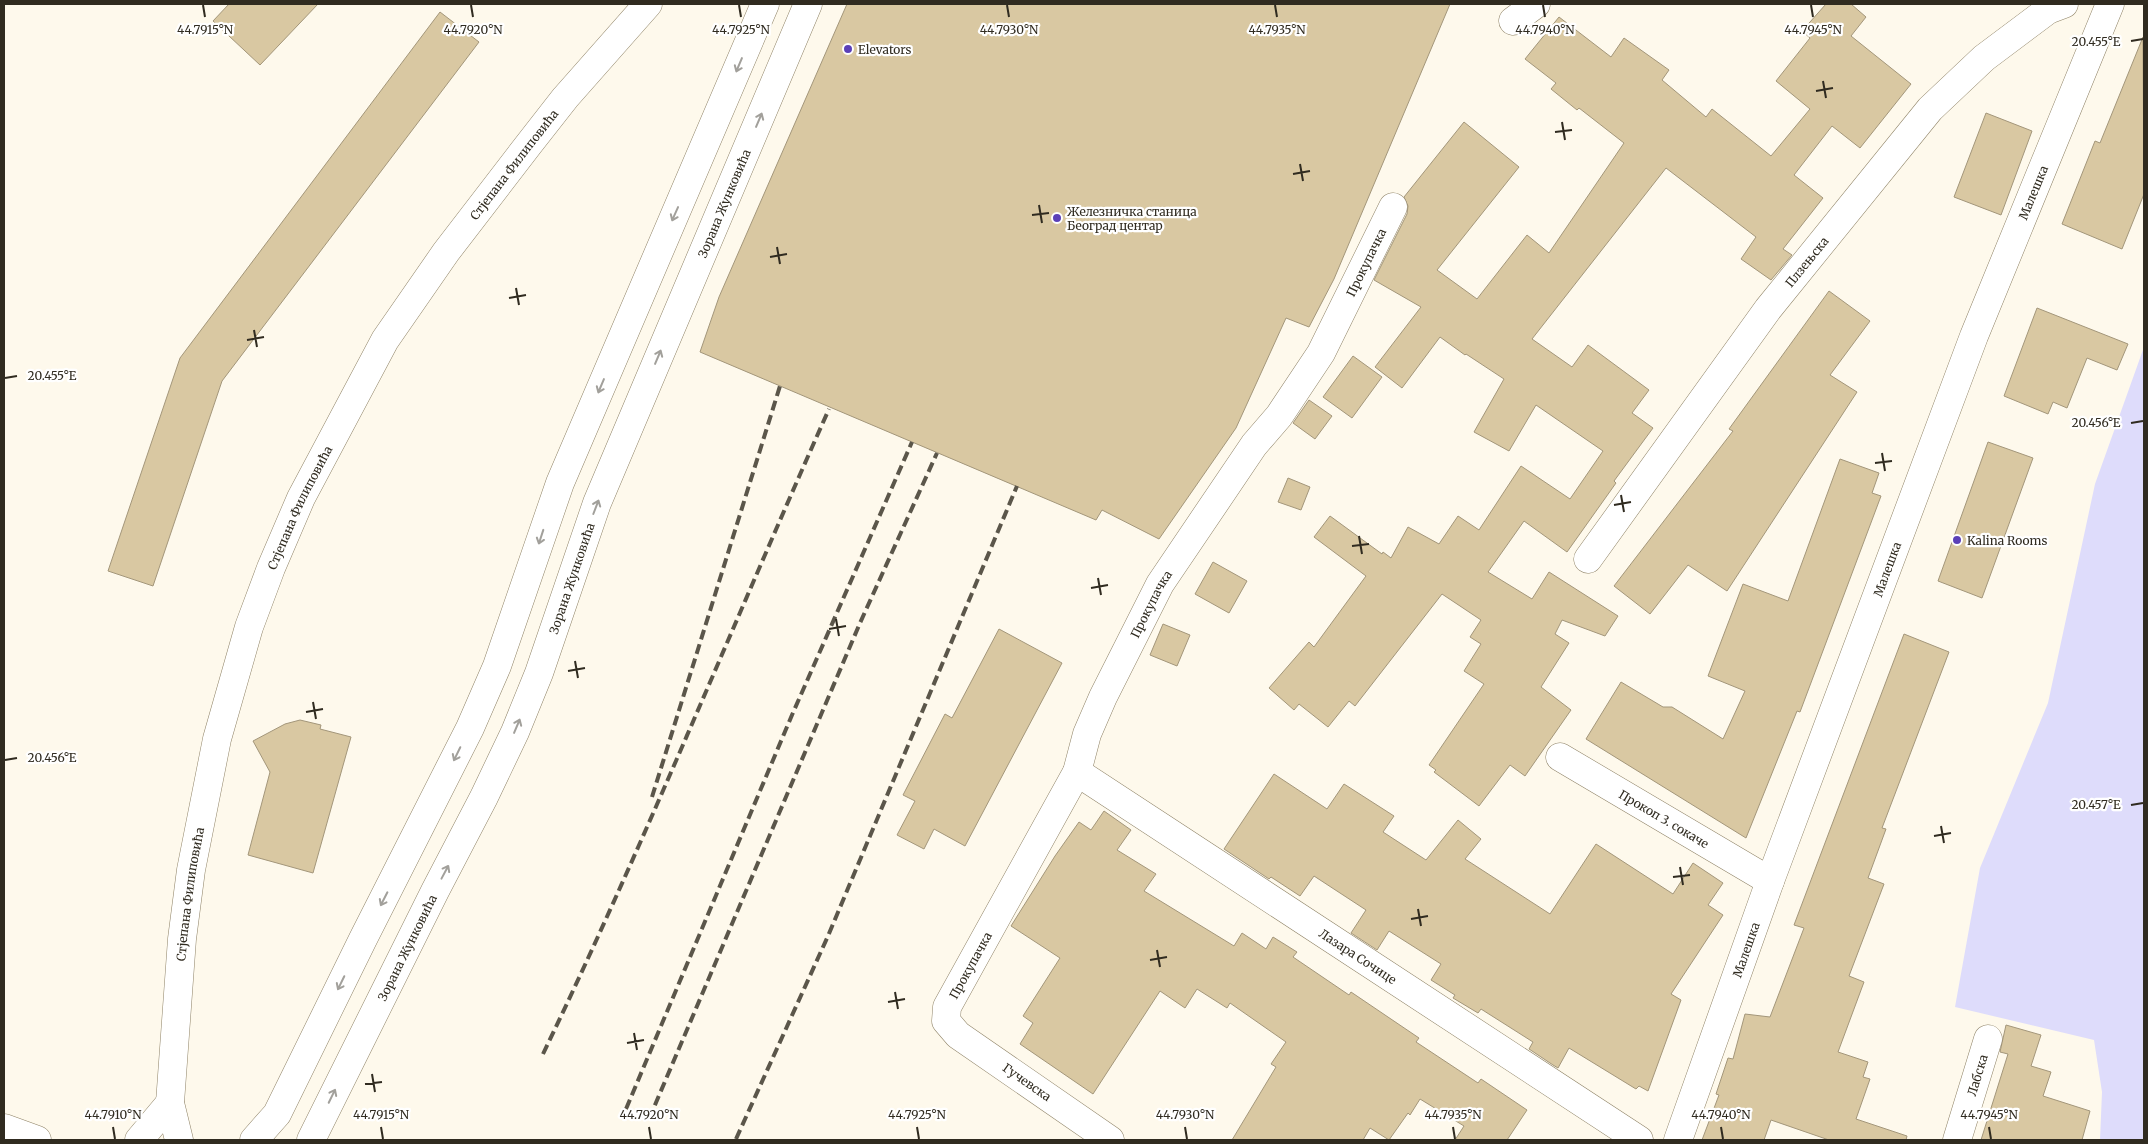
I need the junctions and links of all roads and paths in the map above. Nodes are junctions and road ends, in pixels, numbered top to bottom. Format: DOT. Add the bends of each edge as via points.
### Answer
graph roads {
  1 [pos="648,4"];
  2 [pos="765,4"];
  3 [pos="808,4"];
  4 [pos="1536,4"];
  5 [pos="2064,4"];
  6 [pos="2110,4"];
  7 [pos="1513,21"];
  8 [pos="1393,207"];
  9 [pos="1588,559"];
  10 [pos="1560,757"];
  11 [pos="1077,772"];
  12 [pos="1770,881"];
  13 [pos="946,1021"];
  14 [pos="1988,1039"];
  15 [pos="170,1103"];
  16 [pos="275,1127"];
  17 [pos="4,1128"];
  18 [pos="37,1140"];
  19 [pos="139,1140"];
  20 [pos="179,1140"];
  21 [pos="254,1140"];
  22 [pos="311,1140"];
  23 [pos="1110,1140"];
  24 [pos="1639,1140"];
  25 [pos="1678,1140"];
  26 [pos="1957,1140"];
  1 -- 15 [label="street, Стјепана Филиповића" via="528,144 446,252 385,340 301,498 278,550 246,636 206,788 182,939"];
  2 -- 16 [label="street, one-way" via="560,483 497,666 470,728 363,939"];
  22 -- 3 [label="street, Зорана Жунковића, one-way" via="515,732 539,673 597,503"];
  4 -- 7 [label="street"];
  5 -- 9 [label="street, Плзењска" via="2048,10 1991,52 1930,109 1768,309"];
  6 -- 12 [label="street, Малешка" via="1974,336"];
  8 -- 11 [label="street, Прокупачка" via="1321,353 1160,584 1103,697 1087,734"];
  10 -- 12 [label="street, Прокоп 3. сокаче"];
  11 -- 13 [label="street, Прокупачка" via="953,995 947,1007"];
  11 -- 24 [label="street, Лазара Сочице"];
  12 -- 25 [label="street, Малешка"];
  13 -- 23 [label="street, Гучевска" via="958,1035"];
  14 -- 26 [label="street, Лабска"];
  15 -- 19 [label="street"];
  15 -- 20 [label="street, Стјепана Филиповића"];
  16 -- 21 [label="street"];
  17 -- 18 [label="street"];
}
